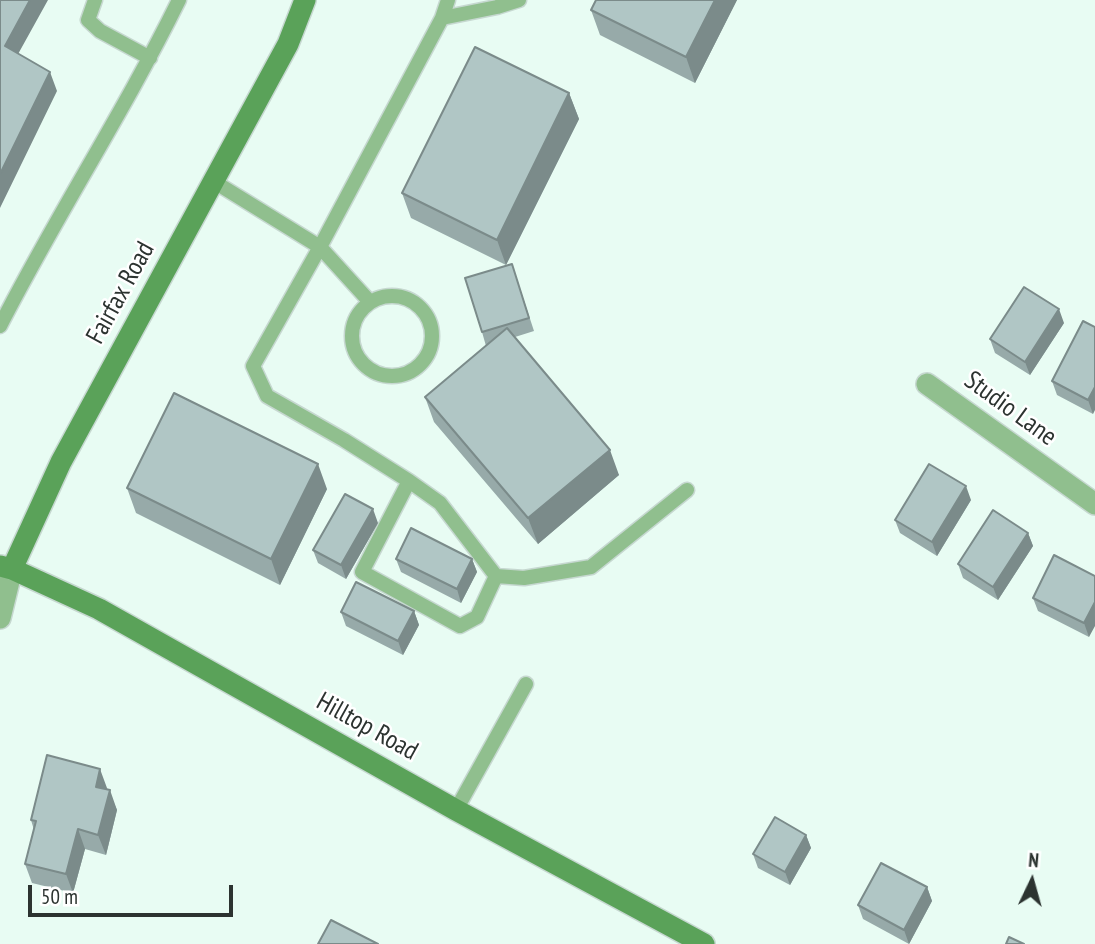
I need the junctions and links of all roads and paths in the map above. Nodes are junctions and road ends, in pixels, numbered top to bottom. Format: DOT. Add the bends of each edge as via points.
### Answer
graph roads {
  1 [pos="94,0"];
  2 [pos="179,0"];
  3 [pos="305,0"];
  4 [pos="448,0"];
  5 [pos="520,0"];
  6 [pos="442,18"];
  7 [pos="150,58"];
  8 [pos="214,181"];
  9 [pos="320,247"];
  10 [pos="370,302"];
  11 [pos="0,326"];
  12 [pos="928,384"];
  13 [pos="409,481"];
  14 [pos="687,490"];
  15 [pos="1095,504"];
  16 [pos="6,568"];
  17 [pos="496,576"];
  18 [pos="0,618"];
  19 [pos="526,684"];
  20 [pos="456,810"];
  21 [pos="704,944"];
  1 -- 7 [label="lane" via="88,20 100,32"];
  2 -- 7 [label="lane"];
  3 -- 8 [label="main road, Fairfax Road" via="288,44"];
  4 -- 6 [label="lane"];
  5 -- 6 [label="lane"];
  6 -- 9 [label="lane"];
  7 -- 11 [label="lane"];
  8 -- 9 [label="lane"];
  8 -- 16 [label="main road, Fairfax Road"];
  9 -- 10 [label="lane"];
  9 -- 13 [label="lane" via="253,366 267,396"];
  10 -- 10 [label="lane" via="354,322 352,335 359,360 369,369 393,377 417,368 432,345 429,318 410,300 396,296"];
  12 -- 15 [label="street, Studio Lane"];
  13 -- 17 [label="lane" via="440,503"];
  13 -- 17 [label="lane" via="362,572 460,626 477,617"];
  14 -- 17 [label="lane" via="591,567 524,578"];
  16 -- 18 [label="street, Fairfax Road"];
  16 -- 20 [label="main road, Hilltop Road" via="99,609"];
  19 -- 20 [label="lane"];
  20 -- 21 [label="main road, Hilltop Road"];
}
